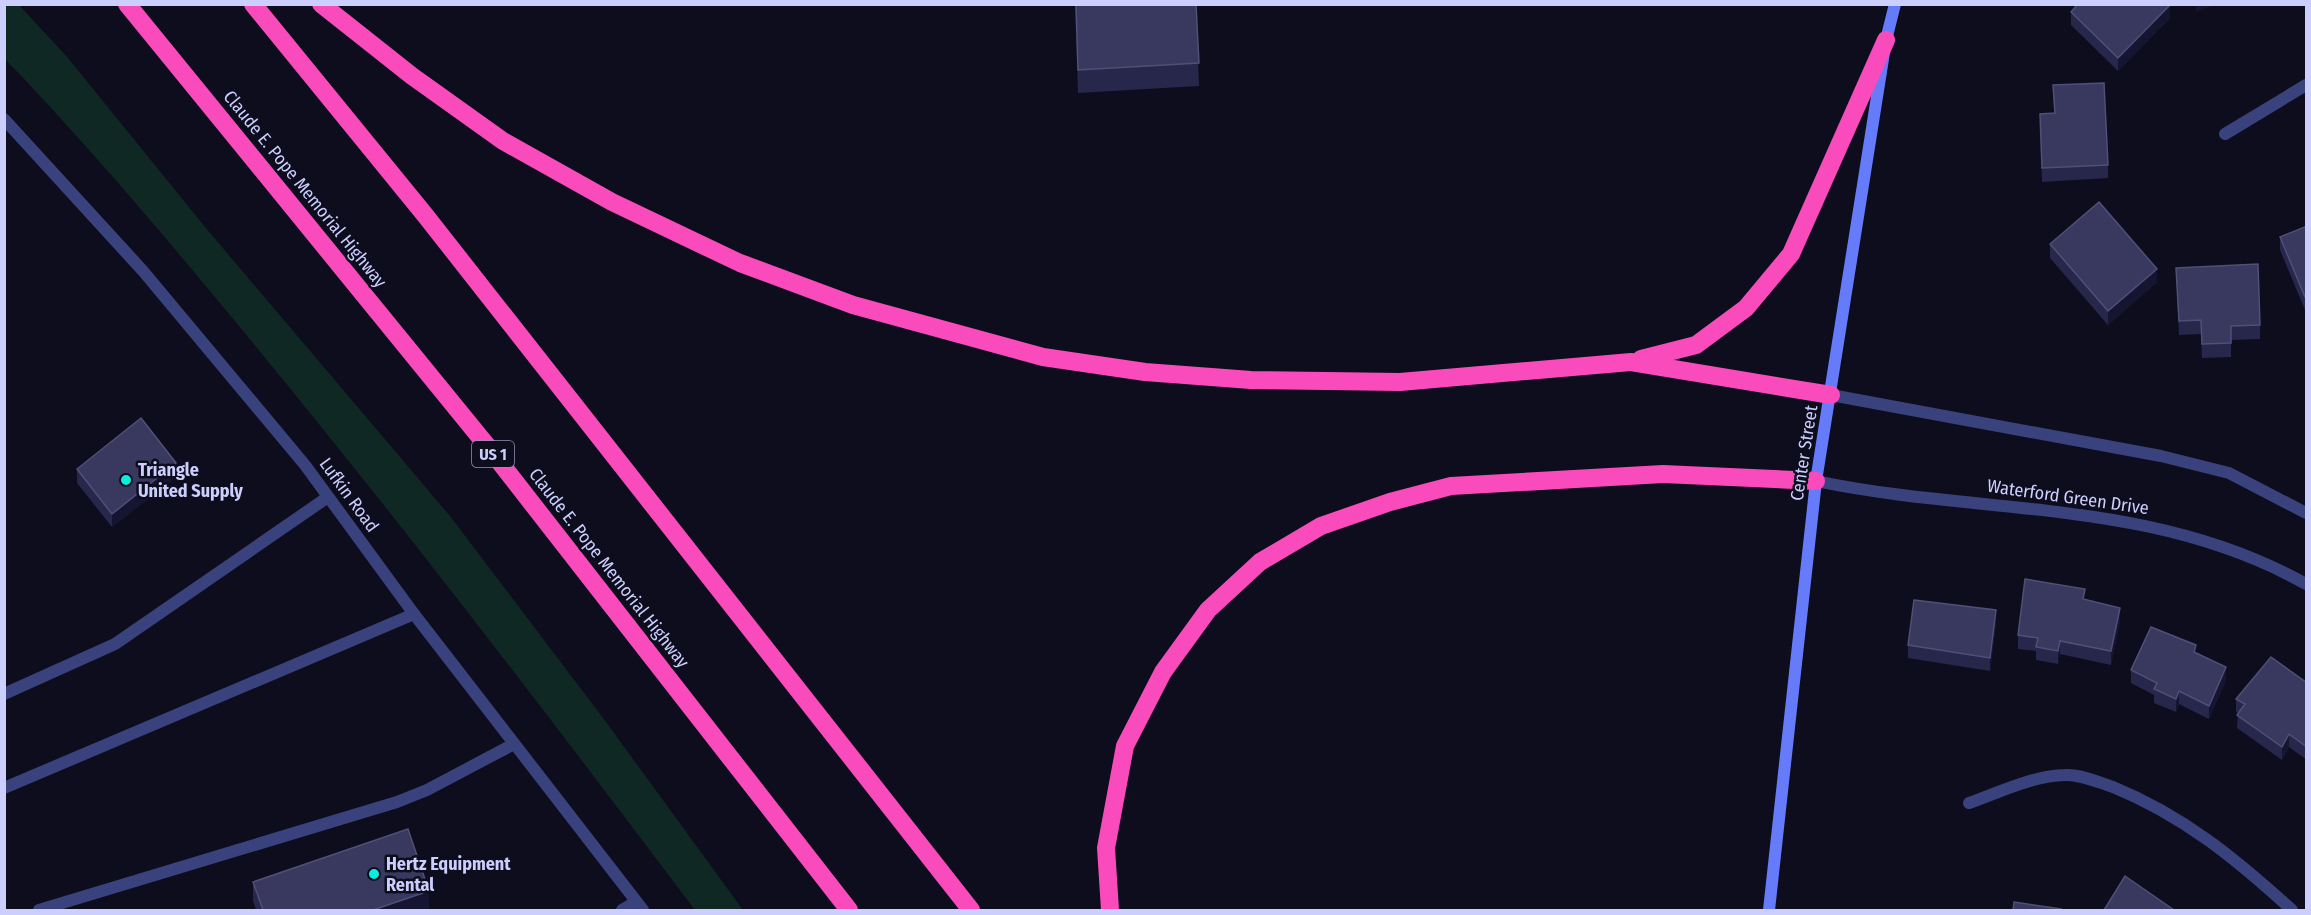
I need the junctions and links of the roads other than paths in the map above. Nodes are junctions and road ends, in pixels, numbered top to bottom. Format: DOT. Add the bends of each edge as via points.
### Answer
graph roads {
  1 [pos="127,4"];
  2 [pos="253,4"];
  3 [pos="321,4"];
  4 [pos="1895,4"];
  5 [pos="1886,40"];
  6 [pos="2307,85"];
  7 [pos="4,119"];
  8 [pos="2225,134"];
  9 [pos="1631,362"];
  10 [pos="1831,395"];
  11 [pos="1816,482"];
  12 [pos="328,496"];
  13 [pos="2307,513"];
  14 [pos="2307,584"];
  15 [pos="414,614"];
  16 [pos="4,694"];
  17 [pos="514,744"];
  18 [pos="4,788"];
  19 [pos="1969,803"];
  20 [pos="639,906"];
  21 [pos="39,910"];
  22 [pos="622,910"];
  23 [pos="849,910"];
  24 [pos="971,910"];
  25 [pos="1110,910"];
  26 [pos="1769,910"];
  27 [pos="2292,910"];
  1 -- 23 [label="highway, Claude E. Pope Memorial Highway / US 1" via="480,437"];
  2 -- 24 [label="highway" via="425,215"];
  3 -- 9 [label="highway" via="503,141 612,202 740,263 853,305 1043,357 1145,372 1251,380 1400,382"];
  4 -- 5 [label="main road, Center Street"];
  5 -- 9 [label="highway" via="1791,254 1746,308 1696,345"];
  5 -- 10 [label="main road, Center Street"];
  6 -- 8 [label="street"];
  7 -- 12 [label="street, Lufkin Road" via="143,271"];
  9 -- 10 [label="highway"];
  10 -- 11 [label="main road, Center Street"];
  10 -- 13 [label="street" via="2161,456 2229,473"];
  11 -- 14 [label="street, Waterford Green Drive" via="1862,491 2134,522 2196,538 2272,565"];
  11 -- 25 [label="highway" via="1663,474 1451,486 1321,526 1260,562 1208,610 1163,672 1125,746 1106,848"];
  11 -- 26 [label="main road, Center Street"];
  12 -- 15 [label="street, Lufkin Road"];
  12 -- 16 [label="street" via="116,644"];
  15 -- 17 [label="street, Lufkin Road"];
  15 -- 18 [label="street"];
  17 -- 20 [label="street, Lufkin Road"];
  17 -- 21 [label="street" via="398,802"];
  19 -- 27 [label="street" via="2038,778 2067,774 2103,783 2189,825"];
  20 -- 22 [label="street"];
}
